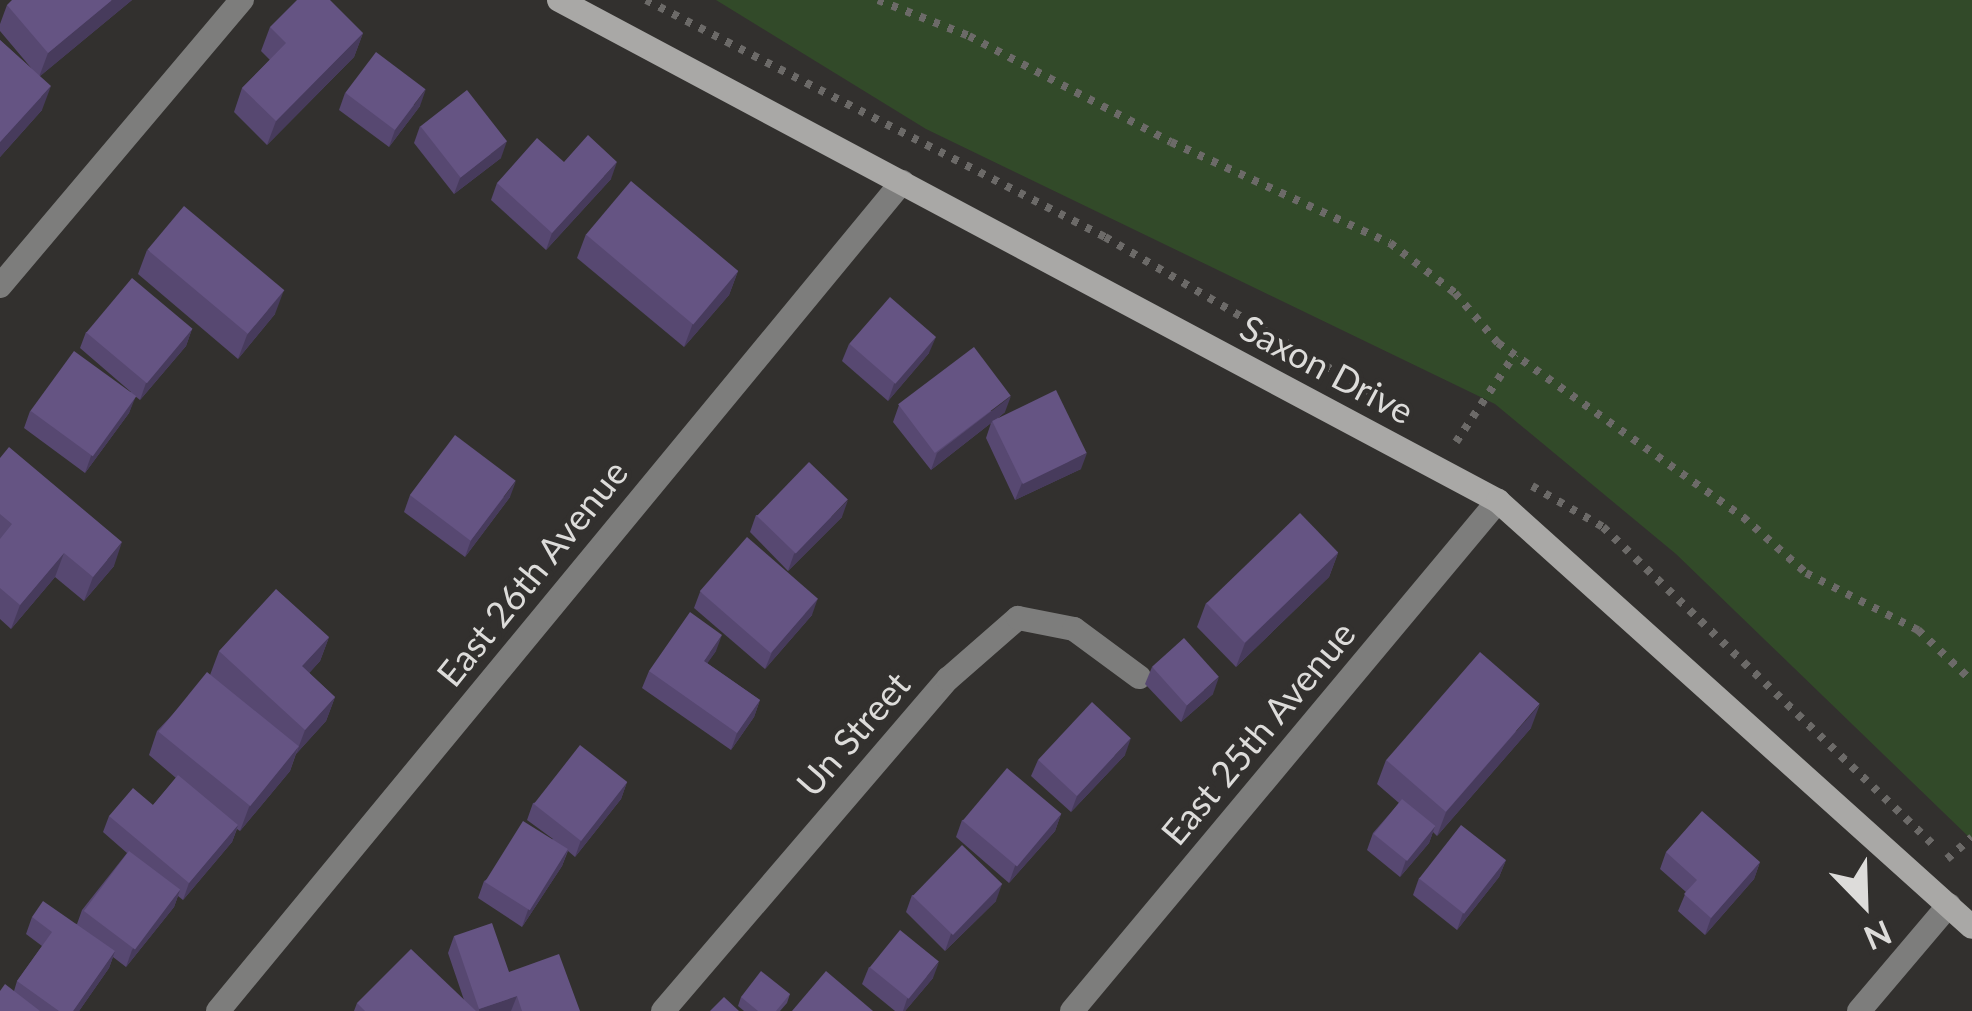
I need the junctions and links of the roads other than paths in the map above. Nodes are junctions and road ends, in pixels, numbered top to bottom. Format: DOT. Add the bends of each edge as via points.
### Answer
graph roads {
  1 [pos="242,0"];
  2 [pos="559,0"];
  3 [pos="902,182"];
  4 [pos="0,286"];
  5 [pos="1498,501"];
  6 [pos="1139,677"];
  7 [pos="1948,904"];
  8 [pos="1972,927"];
  9 [pos="218,1011"];
  10 [pos="663,1011"];
  11 [pos="1072,1011"];
  12 [pos="1859,1011"];
  1 -- 4 [label="street"];
  2 -- 3 [label="street, Saxon Drive"];
  3 -- 5 [label="street, Saxon Drive"];
  3 -- 9 [label="street, East 26th Avenue"];
  5 -- 7 [label="street, Saxon Drive"];
  5 -- 11 [label="street, East 25th Avenue"];
  6 -- 10 [label="street, Un Street" via="1074,628 1018,617 947,679"];
  7 -- 8 [label="street, Saxon Drive"];
  7 -- 12 [label="street"];
}
